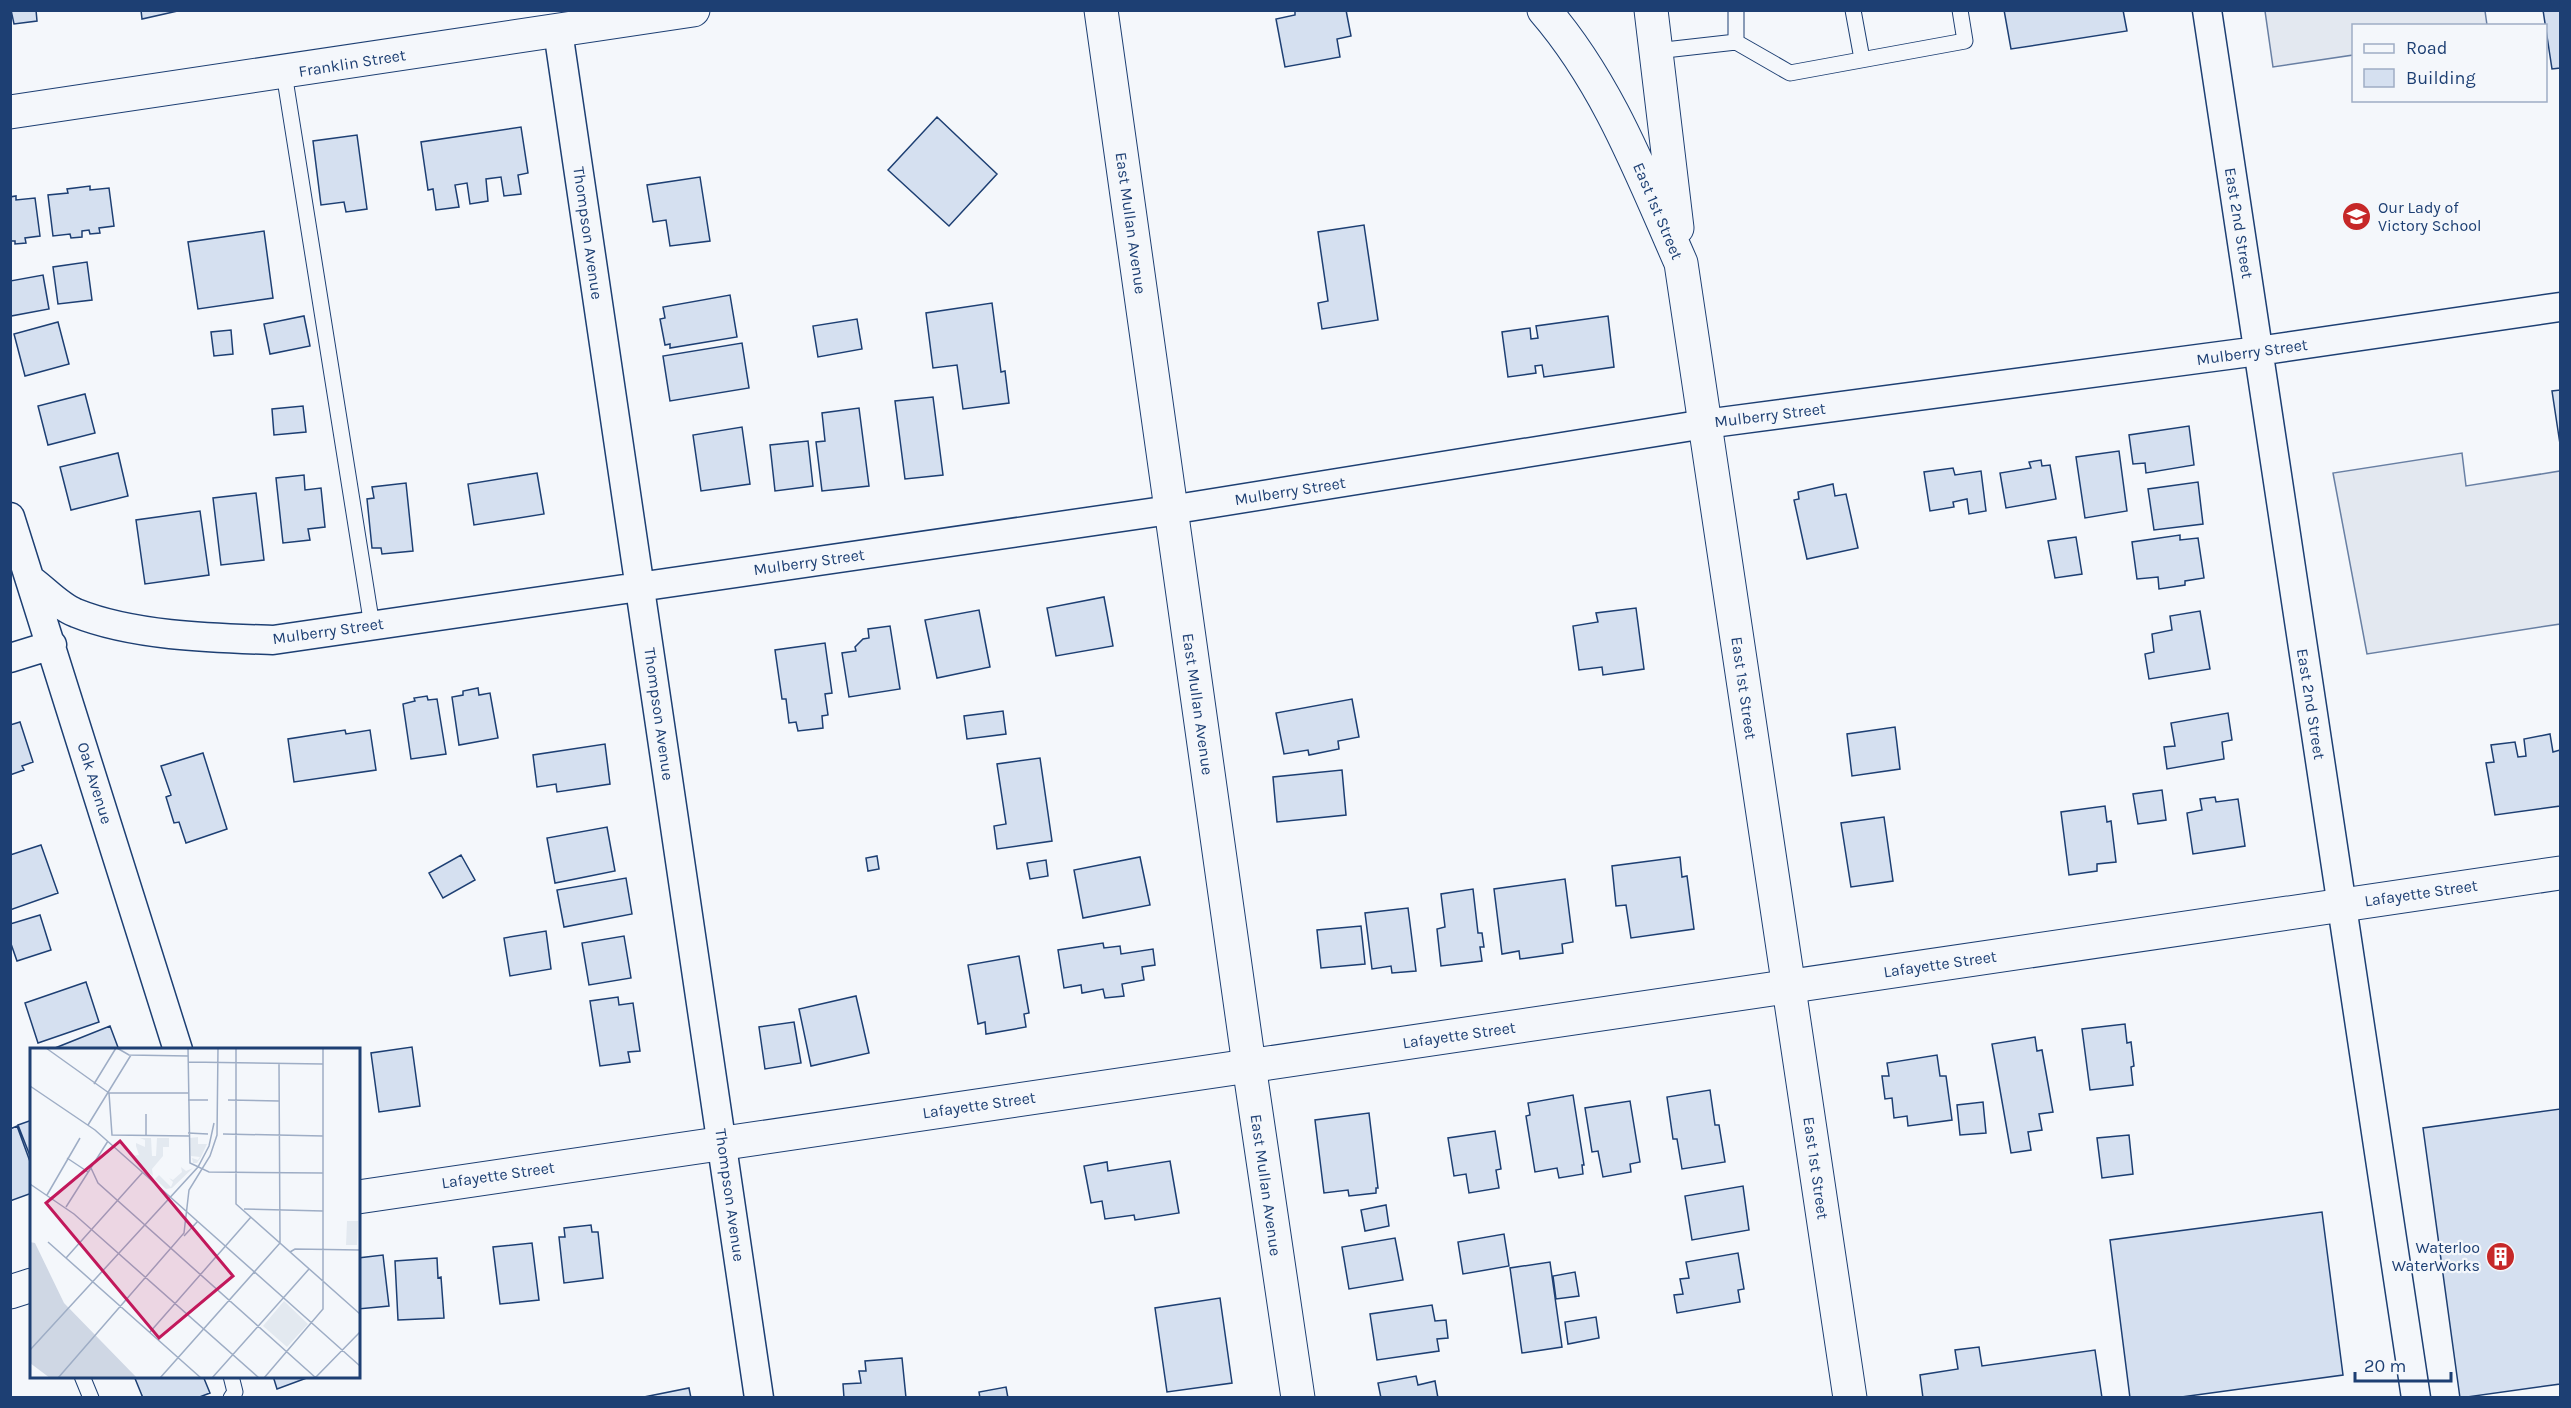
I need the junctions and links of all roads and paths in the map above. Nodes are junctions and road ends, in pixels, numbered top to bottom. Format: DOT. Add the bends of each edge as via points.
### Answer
graph roads {
  1 [pos="693,10"];
  2 [pos="1101,10"];
  3 [pos="1544,10"];
  4 [pos="1651,10"];
  5 [pos="1736,10"];
  6 [pos="1853,10"];
  7 [pos="1960,10"];
  8 [pos="2207,10"];
  9 [pos="558,31"];
  10 [pos="1736,42"];
  11 [pos="1656,51"];
  12 [pos="1862,59"];
  13 [pos="284,73"];
  14 [pos="10,112"];
  15 [pos="1681,263"];
  16 [pos="2560,307"];
  17 [pos="2259,351"];
  18 [pos="1705,424"];
  19 [pos="1170,510"];
  20 [pos="10,517"];
  21 [pos="31,580"];
  22 [pos="640,587"];
  23 [pos="372,626"];
  24 [pos="52,645"];
  25 [pos="10,658"];
  26 [pos="2560,873"];
  27 [pos="2342,905"];
  28 [pos="1788,986"];
  29 [pos="177,1048"];
  30 [pos="1249,1065"];
  31 [pos="722,1142"];
  32 [pos="360,1197"];
  33 [pos="30,1286"];
  34 [pos="10,1292"];
  35 [pos="82,1378"];
  36 [pos="231,1378"];
  37 [pos="91,1398"];
  38 [pos="231,1398"];
  39 [pos="759,1398"];
  40 [pos="1298,1398"];
  41 [pos="1850,1398"];
  42 [pos="2416,1398"];
  1 -- 9 [label="main road, Franklin Street"];
  2 -- 19 [label="main road, East Mullan Avenue"];
  3 -- 15 [label="main road, East 1st Street" via="1597,82"];
  4 -- 11 [label="main road"];
  5 -- 10 [label="lane"];
  6 -- 12 [label="lane"];
  7 -- 12 [label="lane" via="1965,41"];
  8 -- 17 [label="street, East 2nd Street"];
  9 -- 13 [label="main road, Franklin Street"];
  9 -- 22 [label="street, Thompson Avenue"];
  10 -- 11 [label="lane"];
  10 -- 12 [label="lane" via="1790,73"];
  11 -- 15 [label="main road"];
  13 -- 14 [label="main road, Franklin Street"];
  13 -- 23 [label="lane"];
  15 -- 18 [label="main road, East 1st Street"];
  16 -- 17 [label="street, Mulberry Street"];
  17 -- 18 [label="street, Mulberry Street"];
  17 -- 27 [label="street, East 2nd Street"];
  18 -- 19 [label="street, Mulberry Street"];
  18 -- 28 [label="main road, East 1st Street"];
  19 -- 22 [label="street, Mulberry Street"];
  19 -- 30 [label="main road, East Mullan Avenue"];
  20 -- 21 [label="street, Oak Avenue"];
  21 -- 23 [label="street, Mulberry Street" via="74,613 131,628 203,638 273,640"];
  21 -- 24 [label="street, Oak Avenue"];
  22 -- 23 [label="street, Mulberry Street"];
  22 -- 31 [label="street, Thompson Avenue"];
  24 -- 25 [label="street"];
  24 -- 29 [label="street, Oak Avenue"];
  26 -- 27 [label="main road, Lafayette Street"];
  27 -- 28 [label="main road, Lafayette Street"];
  27 -- 42 [label="street, East 2nd Street"];
  28 -- 30 [label="main road, Lafayette Street"];
  28 -- 41 [label="main road, East 1st Street"];
  30 -- 31 [label="main road, Lafayette Street"];
  30 -- 40 [label="main road, East Mullan Avenue"];
  31 -- 32 [label="main road, Lafayette Street"];
  31 -- 39 [label="street, Thompson Avenue"];
  33 -- 34 [label="main road"];
  35 -- 37 [label="lane"];
  36 -- 38 [label="lane" via="235,1392"];
}
